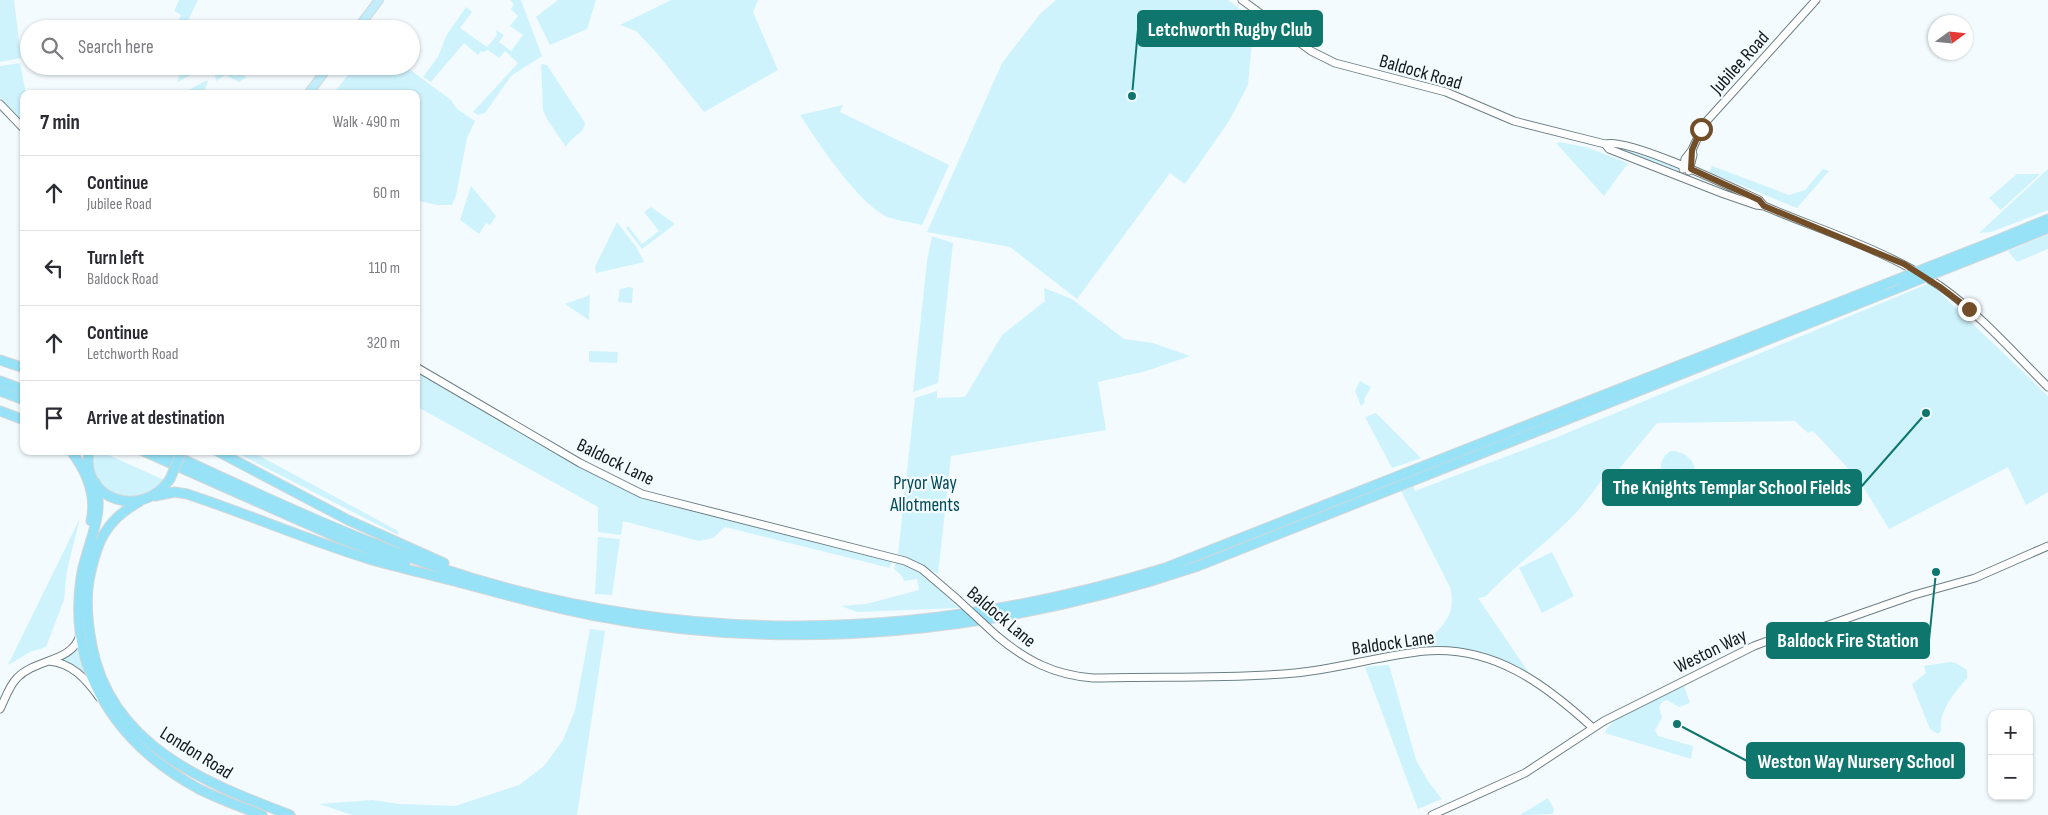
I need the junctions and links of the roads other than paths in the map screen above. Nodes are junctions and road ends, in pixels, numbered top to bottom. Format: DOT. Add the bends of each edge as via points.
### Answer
graph roads {
  1 [pos="379,0"];
  2 [pos="1242,0"];
  3 [pos="1816,0"];
  4 [pos="364,20"];
  5 [pos="322,75"];
  6 [pos="311,90"];
  7 [pos="0,104"];
  8 [pos="20,125"];
  9 [pos="1605,144"];
  10 [pos="1692,150"];
  11 [pos="1682,166"];
  12 [pos="1687,173"];
  13 [pos="2048,219"];
  14 [pos="2048,228"];
  15 [pos="2001,243"];
  16 [pos="0,358"];
  17 [pos="20,365"];
  18 [pos="420,369"];
  19 [pos="0,381"];
  20 [pos="2048,387"];
  21 [pos="20,388"];
  22 [pos="0,390"];
  23 [pos="20,398"];
  24 [pos="0,411"];
  25 [pos="20,419"];
  26 [pos="74,455"];
  27 [pos="80,455"];
  28 [pos="90,455"];
  29 [pos="152,455"];
  30 [pos="174,455"];
  31 [pos="180,455"];
  32 [pos="225,455"];
  33 [pos="90,469"];
  34 [pos="95,482"];
  35 [pos="155,496"];
  36 [pos="139,502"];
  37 [pos="2048,546"];
  38 [pos="84,558"];
  39 [pos="450,580"];
  40 [pos="486,582"];
  41 [pos="80,635"];
  42 [pos="46,661"];
  43 [pos="0,709"];
  44 [pos="109,712"];
  45 [pos="1593,728"];
  46 [pos="262,815"];
  47 [pos="290,815"];
  48 [pos="1432,815"];
  1 -- 4 [label="main road"];
  2 -- 9 [label="street, Baldock Road" via="1312,51 1334,63 1446,92 1514,121"];
  3 -- 10 [label="street, Jubilee Road" via="1707,120"];
  5 -- 6 [label="main road"];
  7 -- 8 [label="street"];
  9 -- 11 [label="street, Baldock Road" via="1612,142"];
  9 -- 12 [label="street, Baldock Road" via="1609,149"];
  10 -- 11 [label="street, Jubilee Road"];
  10 -- 12 [label="street, Jubilee Road"];
  11 -- 12 [label="street, Baldock Road"];
  12 -- 20 [label="street, Baldock Road" via="1756,205 1904,264 1969,309"];
  13 -- 15 [label="highway"];
  14 -- 15 [label="highway"];
  15 -- 39 [label="highway, bridge" via="1904,286 1198,566 1115,592 1030,612 893,632 745,634 592,616"];
  15 -- 40 [label="highway, bridge" via="1883,285 1216,550 1132,578 1045,601 923,620 782,626 681,620 624,612"];
  16 -- 17 [label="highway"];
  18 -- 45 [label="street, Baldock Lane, bridge" via="580,463 642,494 896,558 922,569 997,636 1038,666 1093,678 1266,675 1426,651 1462,651 1494,659 1533,680"];
  19 -- 21 [label="highway"];
  22 -- 23 [label="highway"];
  24 -- 25 [label="highway"];
  26 -- 38 [label="highway" via="85,472 93,502"];
  27 -- 33 [label="highway"];
  28 -- 33 [label="highway"];
  29 -- 39 [label="highway" via="370,551"];
  30 -- 40 [label="highway" via="371,542"];
  31 -- 35 [label="highway, bridge" via="170,479"];
  32 -- 40 [label="highway" via="348,520"];
  33 -- 34 [label="highway, London Road"];
  34 -- 36 [label="highway" via="102,491 119,500"];
  34 -- 38 [label="highway, London Road" via="99,510"];
  35 -- 36 [label="highway, London Road"];
  35 -- 39 [label="highway" via="175,492 187,494 369,559"];
  36 -- 47 [label="highway, London Road" via="122,511 107,528 88,586 89,632 107,688 126,719 169,758 209,783"];
  37 -- 45 [label="street, Weston Way" via="1975,578 1754,646"];
  38 -- 41 [label="highway, London Road" via="79,598"];
  41 -- 42 [label="street" via="71,651"];
  41 -- 44 [label="highway, London Road" via="88,668"];
  42 -- 43 [label="street" via="17,678"];
  42 -- 44 [label="street" via="61,662 72,668 86,680"];
  44 -- 46 [label="highway, London Road" via="138,746 177,775 199,789"];
  45 -- 48 [label="street, Weston Way" via="1525,773"];
}
